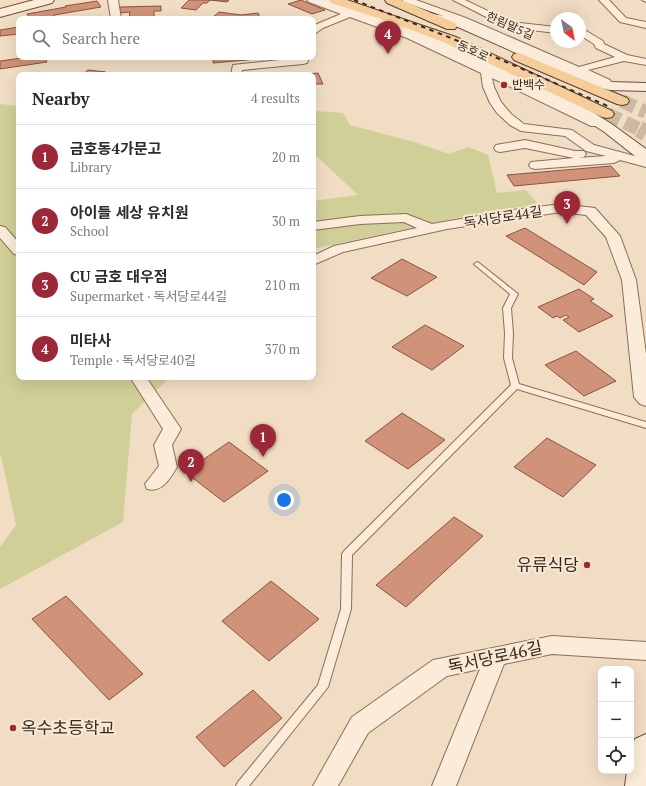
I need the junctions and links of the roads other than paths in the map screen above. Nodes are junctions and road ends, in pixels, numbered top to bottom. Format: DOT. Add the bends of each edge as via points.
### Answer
graph roads {
  1 [pos="14,0"];
  2 [pos="48,0"];
  3 [pos="113,0"];
  4 [pos="312,0"];
  5 [pos="322,0"];
  6 [pos="335,0"];
  7 [pos="391,0"];
  8 [pos="407,0"];
  9 [pos="458,0"];
  10 [pos="604,0"];
  11 [pos="0,1"];
  12 [pos="0,13"];
  13 [pos="350,14"];
  14 [pos="116,16"];
  15 [pos="432,18"];
  16 [pos="508,25"];
  17 [pos="646,25"];
  18 [pos="316,29"];
  19 [pos="550,29"];
  20 [pos="586,35"];
  21 [pos="524,46"];
  22 [pos="624,58"];
  23 [pos="303,60"];
  24 [pos="646,62"];
  25 [pos="578,70"];
  26 [pos="486,71"];
  27 [pos="236,72"];
  28 [pos="606,82"];
  29 [pos="646,87"];
  30 [pos="622,102"];
  31 [pos="606,124"];
  32 [pos="500,148"];
  33 [pos="604,151"];
  34 [pos="646,157"];
  35 [pos="646,164"];
  36 [pos="535,165"];
  37 [pos="316,226"];
  38 [pos="432,228"];
  39 [pos="0,230"];
  40 [pos="16,247"];
  41 [pos="316,260"];
  42 [pos="477,264"];
  43 [pos="140,380"];
  44 [pos="515,386"];
  45 [pos="646,400"];
  46 [pos="646,425"];
  47 [pos="154,484"];
  48 [pos="646,651"];
  49 [pos="496,656"];
  50 [pos="646,749"];
  51 [pos="242,786"];
  52 [pos="325,786"];
  53 [pos="444,786"];
  54 [pos="641,786"];
  1 -- 11 [label="main road"];
  2 -- 12 [label="main road"];
  3 -- 14 [label="street"];
  4 -- 13 [label="street"];
  5 -- 31 [label="main road" via="417,34"];
  6 -- 31 [label="main road, 동호로" via="451,40"];
  7 -- 15 [label="main road, 동호로"];
  8 -- 21 [label="street, 한림말5길"];
  9 -- 16 [label="street"];
  10 -- 17 [label="street" via="622,20"];
  13 -- 18 [label="street"];
  13 -- 26 [label="street" via="410,36"];
  15 -- 29 [label="main road" via="454,21 593,82 610,86"];
  15 -- 30 [label="main road, 동호로"];
  16 -- 19 [label="street"];
  16 -- 21 [label="street"];
  20 -- 22 [label="street" via="600,46"];
  21 -- 25 [label="street, 한림말5길"];
  22 -- 24 [label="street"];
  22 -- 25 [label="street"];
  23 -- 27 [label="street" via="237,67"];
  25 -- 28 [label="street, 한림말5길"];
  26 -- 31 [label="street" via="587,119"];
  26 -- 33 [label="street" via="486,83 496,103 514,123 521,127 568,133 590,148"];
  31 -- 34 [label="main road"];
  32 -- 33 [label="street" via="525,144 575,155"];
  33 -- 35 [label="street"];
  35 -- 36 [label="street" via="612,159"];
  37 -- 38 [label="street" via="406,218"];
  38 -- 41 [label="street, 독서당로44길" via="339,249"];
  38 -- 45 [label="street, 독서당로44길" via="561,208 590,211 613,236 630,280 643,397"];
  39 -- 40 [label="street"];
  42 -- 44 [label="lane" via="514,294 507,308 508,358"];
  43 -- 47 [label="street" via="172,429 162,445 168,467"];
  44 -- 46 [label="lane"];
  44 -- 51 [label="lane" via="346,554 346,609 323,688"];
  48 -- 49 [label="street, 독서당로46길" via="552,644"];
  49 -- 52 [label="street, 독서당로46길" via="441,667 360,725"];
  49 -- 53 [label="street"];
  50 -- 54 [label="main road"];
}
